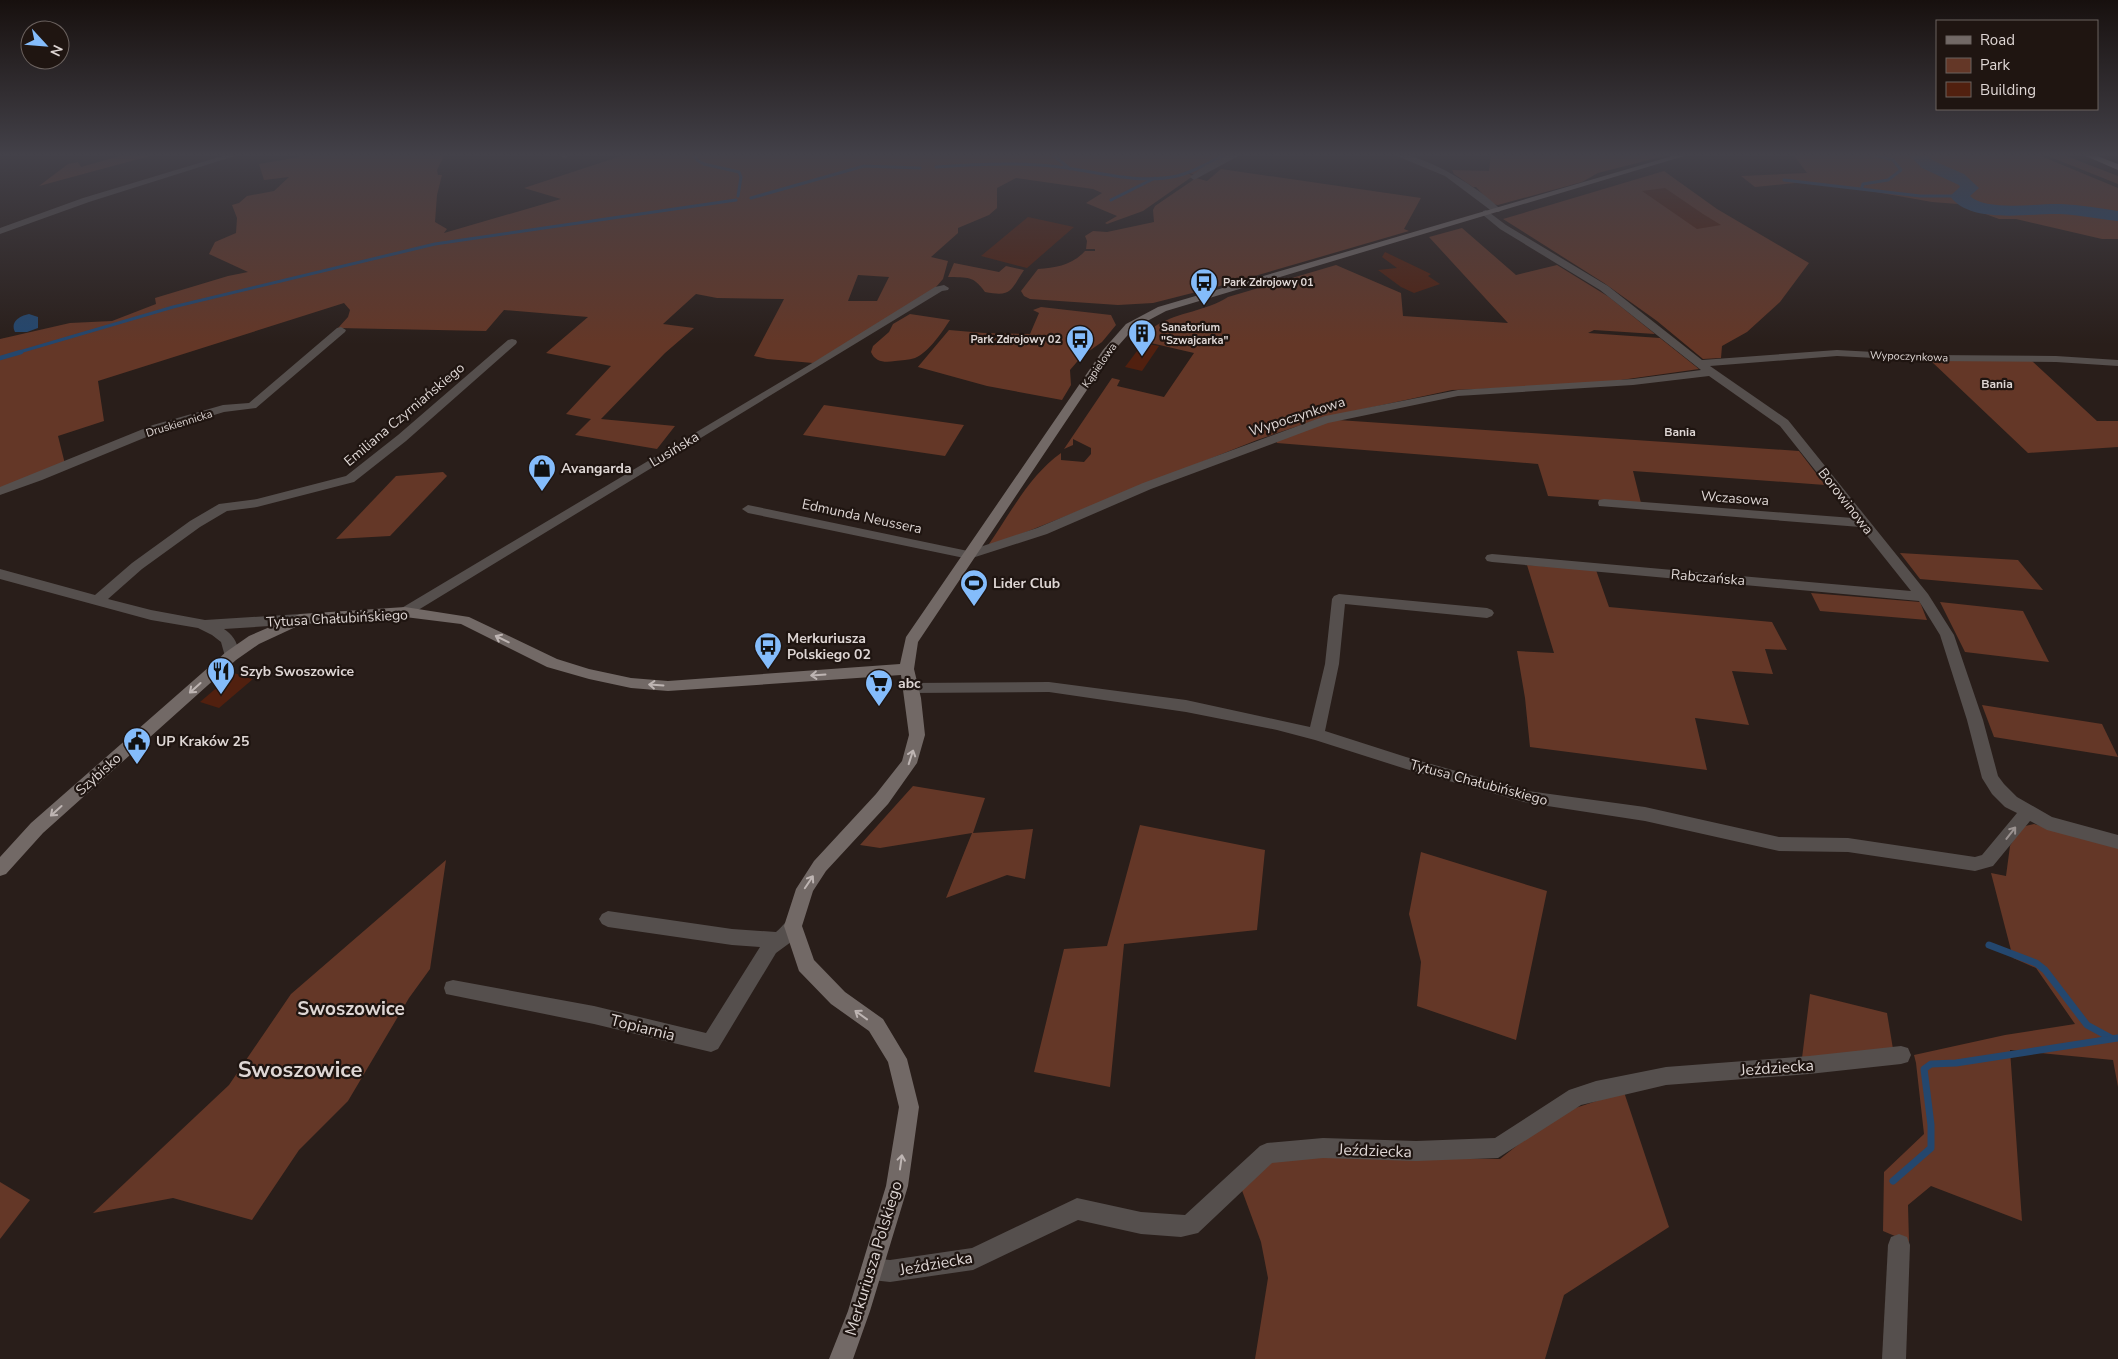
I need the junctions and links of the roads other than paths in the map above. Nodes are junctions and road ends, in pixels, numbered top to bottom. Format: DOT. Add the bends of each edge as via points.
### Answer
graph roads {
  1 [pos="36,217"];
  2 [pos="1473,217"];
  3 [pos="1495,217"];
  4 [pos="0,230"];
  5 [pos="944,288"];
  6 [pos="341,330"];
  7 [pos="512,342"];
  8 [pos="2118,363"];
  9 [pos="1706,367"];
  10 [pos="0,491"];
  11 [pos="1604,503"];
  12 [pos="748,508"];
  13 [pos="1864,523"];
  14 [pos="969,555"];
  15 [pos="1492,558"];
  16 [pos="0,574"];
  17 [pos="1923,597"];
  18 [pos="98,600"];
  19 [pos="405,612"];
  20 [pos="1487,613"];
  21 [pos="300,619"];
  22 [pos="204,625"];
  23 [pos="231,656"];
  24 [pos="907,669"];
  25 [pos="911,688"];
  26 [pos="1316,734"];
  27 [pos="2027,813"];
  28 [pos="2118,842"];
  29 [pos="4,859"];
  30 [pos="608,919"];
  31 [pos="794,926"];
  32 [pos="778,940"];
  33 [pos="453,988"];
  34 [pos="1901,1056"];
  35 [pos="1899,1244"];
  36 [pos="872,1269"];
  37 [pos="841,1359"];
  38 [pos="1894,1359"];
  1 -- 4 [label="street"];
  2 -- 14 [label="street, Kąpielowa" via="1174,305 1142,319 1111,347"];
  3 -- 9 [label="street, Borowinowa" via="1503,227 1604,288"];
  5 -- 19 [label="street, Lusińska" via="939,288"];
  6 -- 10 [label="street, Druskiennicka" via="252,406 224,409 157,428"];
  7 -- 18 [label="street, Emiliana Czyrniańskiego" via="350,479 257,503 224,507 137,566"];
  8 -- 9 [label="street, Wypoczynkowa" via="1838,353"];
  9 -- 13 [label="street, Borowinowa" via="1784,423"];
  9 -- 14 [label="street, Wypoczynkowa" via="1623,383 1458,393 1325,420 1147,486 1042,531"];
  11 -- 13 [label="street, Wczasowa"];
  12 -- 14 [label="street, Edmunda Neussera"];
  13 -- 17 [label="street, Borowinowa"];
  14 -- 24 [label="street, Kąpielowa" via="911,641"];
  15 -- 17 [label="street, Rabczańska"];
  16 -- 18 [label="street, Tytusa Chałubińskiego"];
  17 -- 27 [label="street, Borowinowa" via="1947,635 1990,778 2010,802"];
  18 -- 22 [label="street, Tytusa Chałubińskiego"];
  19 -- 21 [label="street, Tytusa Chałubińskiego"];
  24 -- 19 [label="street, Tytusa Chałubińskiego, one-way" via="668,686 631,683 552,662 464,620"];
  20 -- 26 [label="street" via="1339,599 1332,664"];
  21 -- 22 [label="street, Tytusa Chałubińskiego"];
  21 -- 23 [label="street, Szybisko" via="254,640"];
  22 -- 23 [label="street, Tytusa Chałubińskiego" via="226,637 232,649"];
  23 -- 29 [label="street, Szybisko, one-way"];
  24 -- 25 [label="street"];
  25 -- 26 [label="street, Tytusa Chałubińskiego" via="1058,688 1214,711"];
  31 -- 25 [label="street, one-way" via="804,889 820,866 882,799 909,763 917,735"];
  26 -- 27 [label="street, Tytusa Chałubińskiego, one-way" via="1528,798 1645,814 1779,844 1848,845 1974,864 1987,861 1995,854"];
  27 -- 28 [label="street, Borowinowa" via="2067,830"];
  30 -- 32 [label="street" via="732,937"];
  31 -- 32 [label="street, Topiarnia"];
  36 -- 31 [label="street, Merkuriusza Polskiego, one-way" via="898,1186 908,1107 904,1088 897,1059 876,1026 838,998 806,965"];
  32 -- 33 [label="street, Topiarnia" via="770,947 711,1043 594,1015"];
  34 -- 36 [label="street, Jeździecka" via="1666,1076 1596,1091 1576,1097 1498,1148 1416,1151 1323,1148 1268,1154 1190,1224 1141,1223 1077,1209 973,1259 890,1271"];
  35 -- 38 [label="street"];
  36 -- 37 [label="street, Merkuriusza Polskiego"];
}
